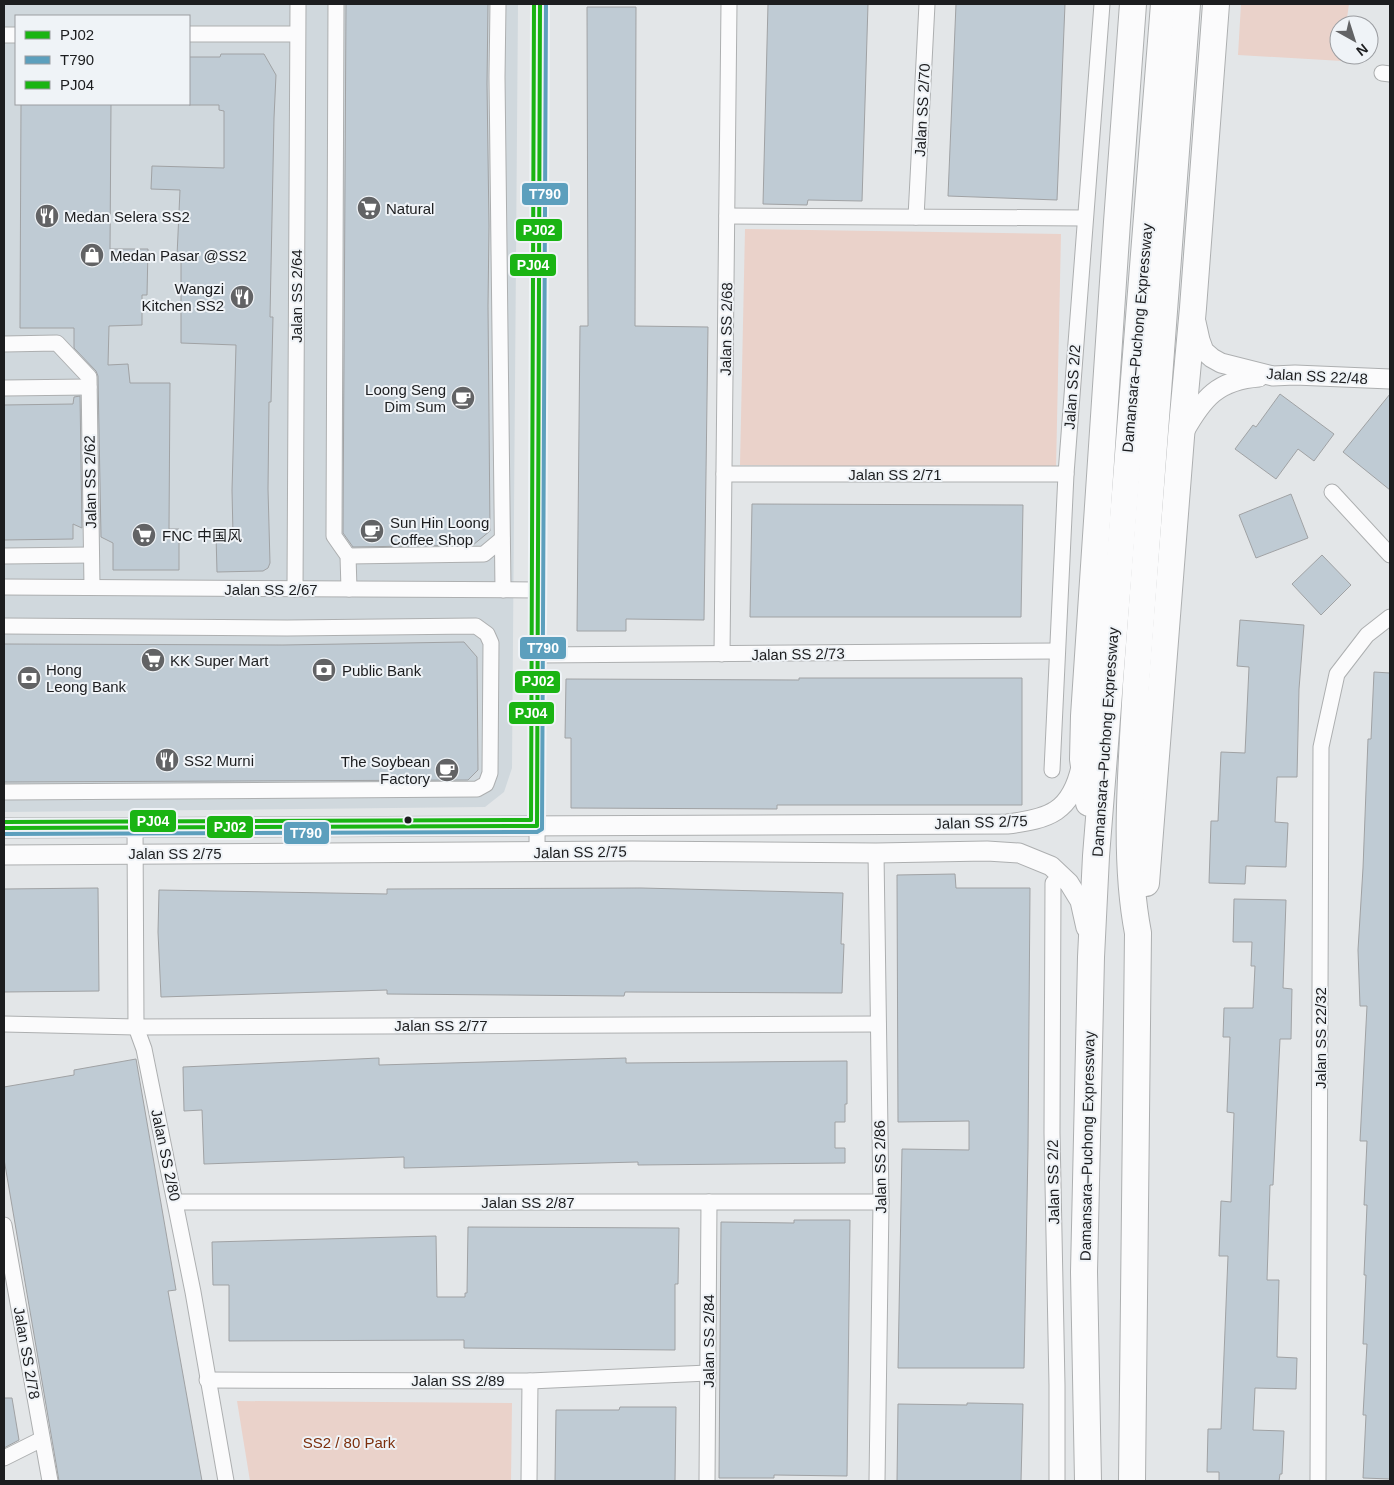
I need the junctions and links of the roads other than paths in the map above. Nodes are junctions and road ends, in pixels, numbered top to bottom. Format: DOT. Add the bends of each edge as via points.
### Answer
graph roads {
  1 [pos="298,4"];
  2 [pos="336,4"];
  3 [pos="498,4"];
  4 [pos="540,4"];
  5 [pos="729,4"];
  6 [pos="927,4"];
  7 [pos="1102,4"];
  8 [pos="1133,4"];
  9 [pos="1164,4"];
  10 [pos="1187,4"];
  11 [pos="1216,4"];
  12 [pos="190,34"];
  13 [pos="297,34"];
  14 [pos="727,216"];
  15 [pos="916,217"];
  16 [pos="1084,218"];
  17 [pos="1193,308"];
  18 [pos="4,344"];
  19 [pos="1273,376"];
  20 [pos="1390,379"];
  21 [pos="89,382"];
  22 [pos="4,388"];
  23 [pos="1181,437"];
  24 [pos="724,474"];
  25 [pos="1066,474"];
  26 [pos="1332,492"];
  27 [pos="502,539"];
  28 [pos="91,555"];
  29 [pos="1390,555"];
  30 [pos="4,556"];
  31 [pos="348,556"];
  32 [pos="4,587"];
  33 [pos="92,587"];
  34 [pos="295,589"];
  35 [pos="349,589"];
  36 [pos="503,590"];
  37 [pos="538,590"];
  38 [pos="1390,617"];
  39 [pos="4,626"];
  40 [pos="1058,651"];
  41 [pos="722,654"];
  42 [pos="538,655"];
  43 [pos="1083,759"];
  44 [pos="1052,770"];
  45 [pos="4,792"];
  46 [pos="537,826"];
  47 [pos="135,827"];
  48 [pos="4,828"];
  49 [pos="537,852"];
  50 [pos="136,853"];
  51 [pos="876,853"];
  52 [pos="4,855"];
  53 [pos="1096,856"];
  54 [pos="1053,883"];
  55 [pos="1138,933"];
  56 [pos="1091,957"];
  57 [pos="4,1024"];
  58 [pos="878,1024"];
  59 [pos="136,1026"];
  60 [pos="176,1202"];
  61 [pos="709,1202"];
  62 [pos="881,1202"];
  63 [pos="4,1225"];
  64 [pos="708,1373"];
  65 [pos="207,1380"];
  66 [pos="530,1381"];
  67 [pos="42,1438"];
  68 [pos="4,1458"];
  69 [pos="50,1481"];
  70 [pos="226,1481"];
  71 [pos="529,1481"];
  72 [pos="706,1481"];
  73 [pos="877,1481"];
  74 [pos="1057,1481"];
  75 [pos="1088,1481"];
  76 [pos="1132,1481"];
  77 [pos="1318,1481"];
  1 -- 13 [label="street, Jalan SS 2/64"];
  2 -- 31 [label="street" via="334,536"];
  3 -- 27 [label="street"];
  4 -- 37 [label="street"];
  5 -- 14 [label="street, Jalan SS 2/68"];
  6 -- 15 [label="street, Jalan SS 2/70"];
  7 -- 16 [label="street, Jalan SS 2/2"];
  8 -- 43 [label="highway"];
  9 -- 53 [label="highway, Damansara–Puchong Expressway"];
  10 -- 55 [label="highway, Damansara–Puchong Expressway" via="1136,685 1131,885"];
  11 -- 17 [label="highway"];
  12 -- 13 [label="street"];
  13 -- 34 [label="street, Jalan SS 2/64"];
  14 -- 15 [label="street"];
  14 -- 24 [label="street, Jalan SS 2/68"];
  15 -- 16 [label="street"];
  16 -- 25 [label="street, Jalan SS 2/2"];
  17 -- 19 [label="street, Jalan SS 22/48" via="1200,340 1212,358"];
  17 -- 23 [label="highway"];
  18 -- 21 [label="street" via="57,343"];
  19 -- 20 [label="street, Jalan SS 22/48"];
  19 -- 23 [label="street" via="1234,380 1218,388 1202,402"];
  21 -- 22 [label="street"];
  21 -- 28 [label="street, Jalan SS 2/62"];
  23 -- 55 [label="highway" via="1149,859"];
  24 -- 25 [label="street, Jalan SS 2/71"];
  24 -- 41 [label="street, Jalan SS 2/68"];
  25 -- 40 [label="street, Jalan SS 2/2"];
  26 -- 29 [label="street"];
  27 -- 31 [label="street" via="484,554"];
  27 -- 36 [label="street"];
  28 -- 30 [label="street"];
  28 -- 33 [label="street, Jalan SS 2/62"];
  31 -- 35 [label="street"];
  32 -- 33 [label="street, Jalan SS 2/67"];
  33 -- 34 [label="street, Jalan SS 2/67"];
  34 -- 35 [label="street, Jalan SS 2/67"];
  35 -- 36 [label="street, Jalan SS 2/67"];
  36 -- 37 [label="street, Jalan SS 2/67"];
  37 -- 42 [label="street"];
  38 -- 77 [label="street, Jalan SS 22/32" via="1367,636 1338,674 1321,747"];
  39 -- 45 [label="street" via="476,626 487,634 491,643 490,773 486,784 477,789"];
  40 -- 41 [label="street, Jalan SS 2/73"];
  40 -- 44 [label="street, Jalan SS 2/2"];
  41 -- 42 [label="street, Jalan SS 2/73"];
  42 -- 46 [label="street"];
  43 -- 46 [label="street, Jalan SS 2/75" via="1077,785 1054,813 1037,820 1007,824"];
  43 -- 53 [label="highway"];
  46 -- 47 [label="street, Jalan SS 2/75"];
  46 -- 49 [label="street"];
  47 -- 48 [label="street, Jalan SS 2/75"];
  47 -- 50 [label="street, Jalan SS 2/80"];
  49 -- 50 [label="street, Jalan SS 2/75"];
  49 -- 51 [label="street, Jalan SS 2/75"];
  50 -- 52 [label="street, Jalan SS 2/75"];
  50 -- 59 [label="street, Jalan SS 2/80"];
  51 -- 56 [label="street, Jalan SS 2/75" via="1019,853 1051,866 1069,883 1080,901"];
  51 -- 58 [label="street, Jalan SS 2/86"];
  53 -- 56 [label="highway, Damansara–Puchong Expressway"];
  54 -- 74 [label="street, Jalan SS 2/2" via="1052,1133"];
  55 -- 76 [label="highway, Damansara–Puchong Expressway"];
  56 -- 75 [label="highway, Damansara–Puchong Expressway" via="1084,1272"];
  57 -- 59 [label="street, Jalan SS 2/77"];
  58 -- 59 [label="street, Jalan SS 2/77"];
  58 -- 62 [label="street, Jalan SS 2/86"];
  59 -- 60 [label="street, Jalan SS 2/80" via="144,1049"];
  60 -- 61 [label="street, Jalan SS 2/87"];
  60 -- 65 [label="street, Jalan SS 2/80"];
  61 -- 62 [label="street, Jalan SS 2/87"];
  61 -- 64 [label="street, Jalan SS 2/84"];
  62 -- 73 [label="street, Jalan SS 2/86"];
  63 -- 67 [label="street, Jalan SS 2/78"];
  64 -- 66 [label="street, Jalan SS 2/89"];
  64 -- 72 [label="street, Jalan SS 2/84"];
  65 -- 66 [label="street, Jalan SS 2/89"];
  65 -- 70 [label="street, Jalan SS 2/80"];
  66 -- 71 [label="street"];
  67 -- 68 [label="street"];
  67 -- 69 [label="street, Jalan SS 2/78"];
}
